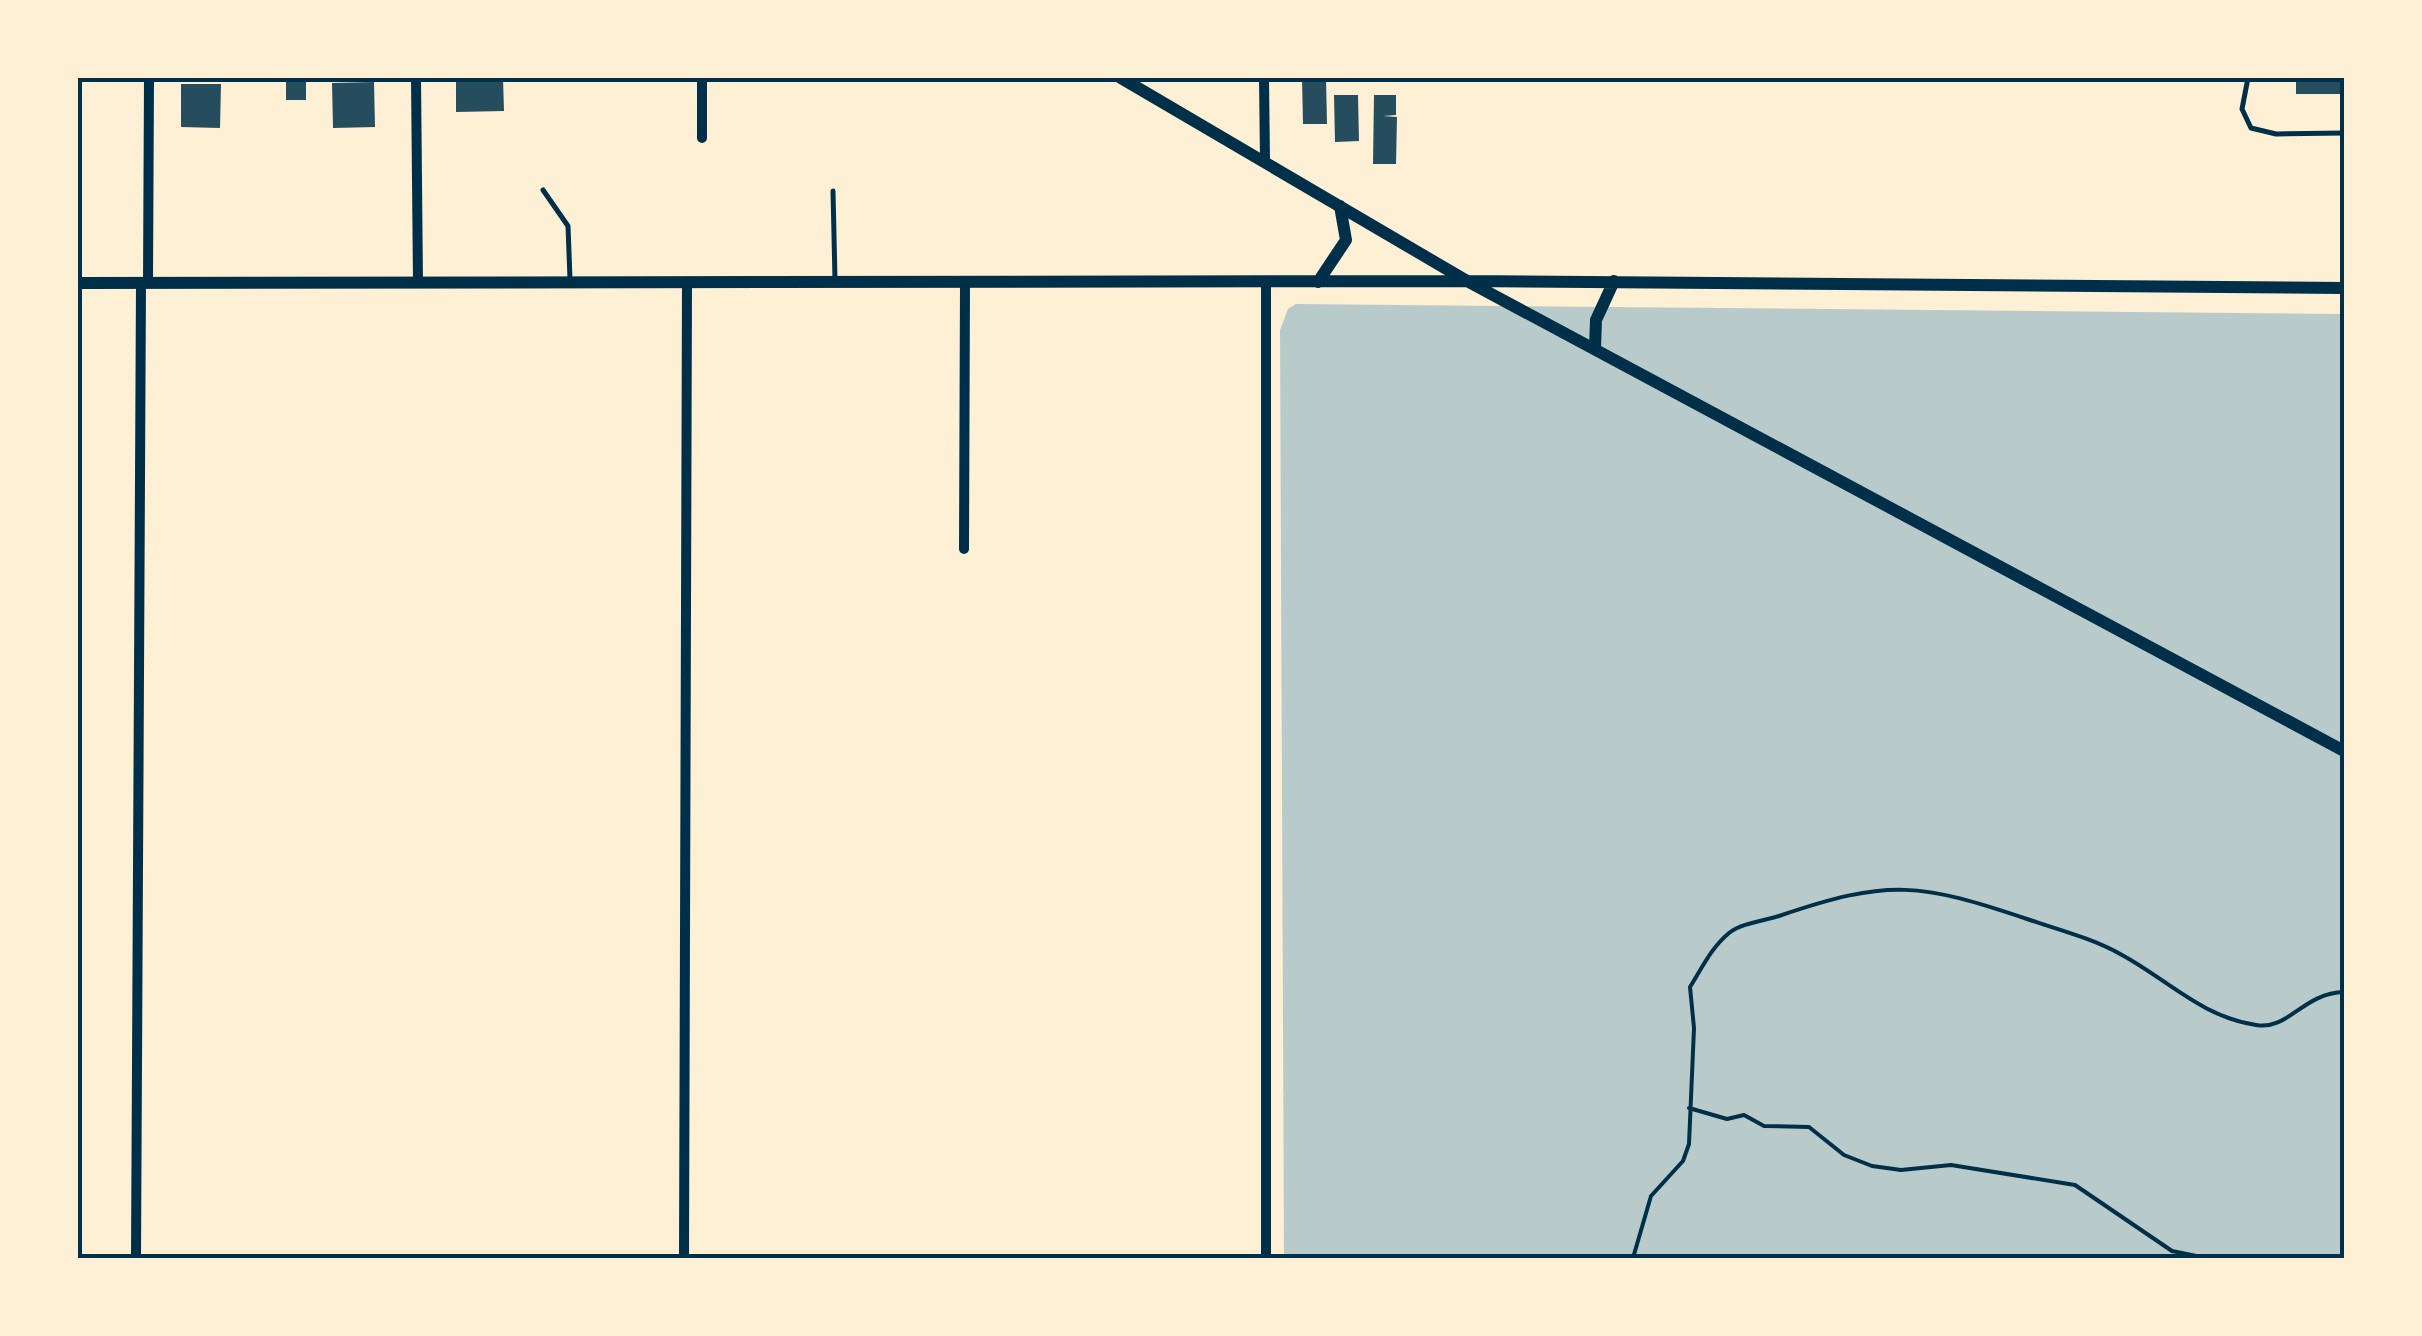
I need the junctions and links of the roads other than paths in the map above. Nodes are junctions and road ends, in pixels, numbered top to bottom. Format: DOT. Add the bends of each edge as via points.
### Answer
graph roads {
  1 [pos="149,78"];
  2 [pos="416,78"];
  3 [pos="702,78"];
  4 [pos="1121,78"];
  5 [pos="1264,78"];
  6 [pos="2248,78"];
  7 [pos="2344,133"];
  8 [pos="702,138"];
  9 [pos="1265,162"];
  10 [pos="543,190"];
  11 [pos="832,190"];
  12 [pos="1340,206"];
  13 [pos="1467,280"];
  14 [pos="1614,281"];
  15 [pos="418,282"];
  16 [pos="570,282"];
  17 [pos="687,282"];
  18 [pos="1266,282"];
  19 [pos="1318,282"];
  20 [pos="144,283"];
  21 [pos="965,283"];
  22 [pos="78,284"];
  23 [pos="835,284"];
  24 [pos="2344,288"];
  25 [pos="1595,348"];
  26 [pos="964,549"];
  27 [pos="2344,752"];
  28 [pos="136,1258"];
  29 [pos="684,1258"];
  30 [pos="1266,1258"];
  1 -- 20 [label="street"];
  2 -- 15 [label="street"];
  3 -- 8 [label="street"];
  4 -- 9 [label="street"];
  5 -- 9 [label="street"];
  6 -- 7 [label="lane" via="2242,109 2251,128"];
  9 -- 12 [label="street"];
  10 -- 16 [label="lane" via="568,226"];
  11 -- 23 [label="lane"];
  12 -- 13 [label="street"];
  12 -- 19 [label="street" via="1346,240"];
  13 -- 14 [label="street"];
  13 -- 19 [label="street"];
  13 -- 25 [label="street"];
  14 -- 24 [label="street"];
  14 -- 25 [label="street" via="1602,300"];
  15 -- 16 [label="street"];
  15 -- 20 [label="street"];
  16 -- 17 [label="street"];
  17 -- 23 [label="street"];
  17 -- 29 [label="street"];
  18 -- 19 [label="street"];
  18 -- 21 [label="street"];
  18 -- 30 [label="street"];
  20 -- 22 [label="street"];
  20 -- 28 [label="street"];
  21 -- 23 [label="street"];
  21 -- 26 [label="street"];
  25 -- 27 [label="street"];
}
